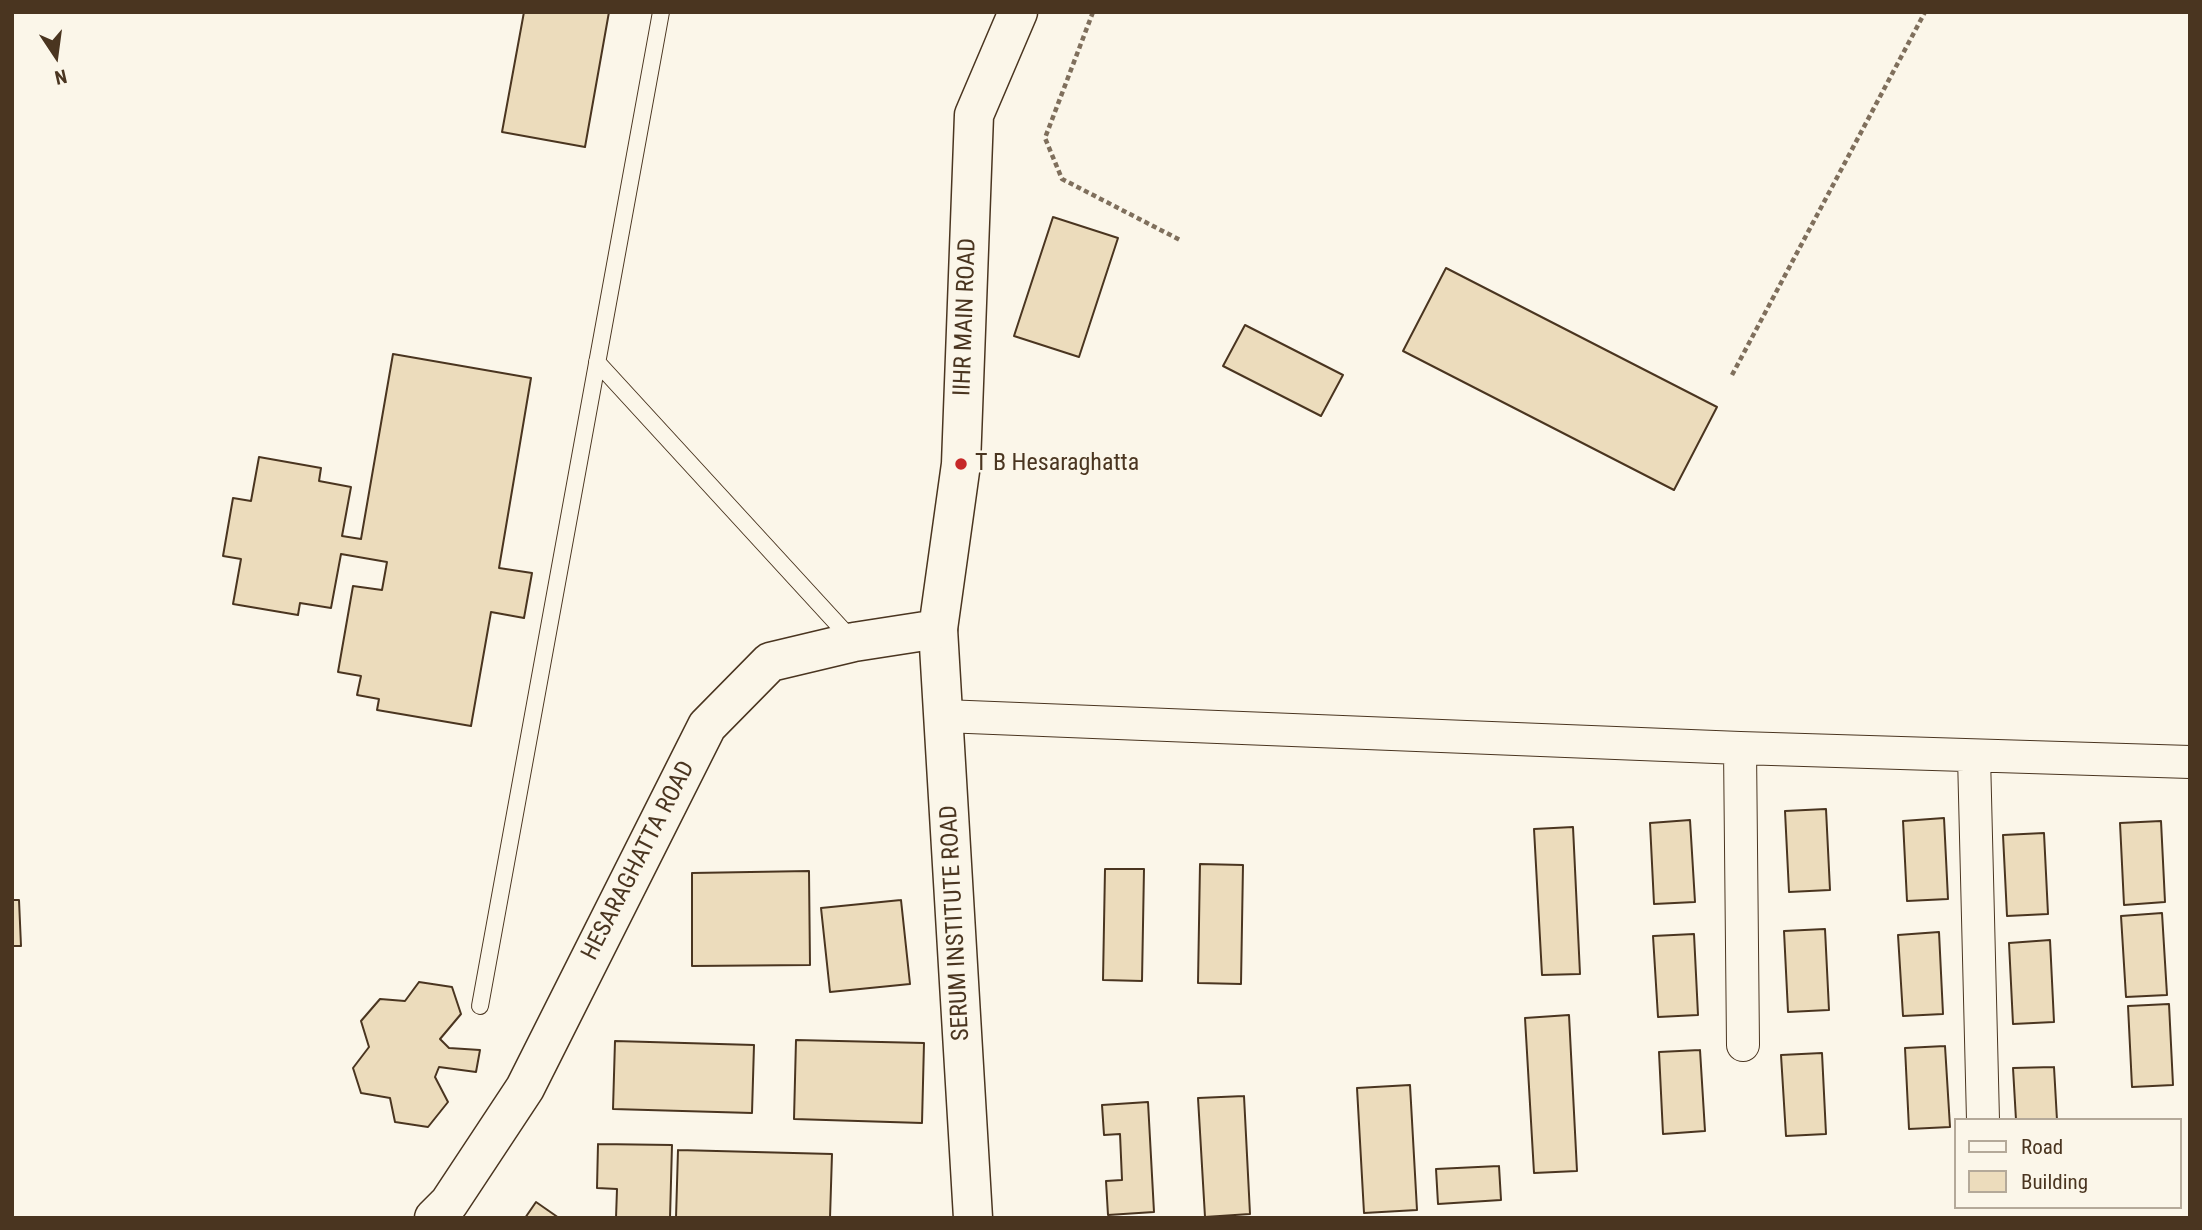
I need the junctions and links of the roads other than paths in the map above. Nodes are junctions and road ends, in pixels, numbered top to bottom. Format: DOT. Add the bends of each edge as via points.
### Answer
graph roads {
  1 [pos="661,12"];
  2 [pos="1018,12"];
  3 [pos="597,362"];
  4 [pos="938,629"];
  5 [pos="854,642"];
  6 [pos="944,716"];
  7 [pos="1740,748"];
  8 [pos="1974,756"];
  9 [pos="2190,762"];
  10 [pos="480,1006"];
  11 [pos="1743,1045"];
  12 [pos="1983,1118"];
  13 [pos="435,1218"];
  14 [pos="973,1218"];
  1 -- 3 [label="lane"];
  2 -- 4 [label="main road, IIHR MAIN ROAD" via="974,115 961,464"];
  3 -- 5 [label="lane"];
  3 -- 10 [label="lane"];
  4 -- 5 [label="main road, HESARAGHATTA ROAD"];
  4 -- 6 [label="main road, SERUM INSTITUTE ROAD"];
  5 -- 13 [label="main road, HESARAGHATTA ROAD" via="770,662 708,726 525,1088"];
  6 -- 7 [label="street"];
  6 -- 14 [label="main road, SERUM INSTITUTE ROAD"];
  7 -- 8 [label="street"];
  7 -- 11 [label="street"];
  8 -- 9 [label="street"];
  8 -- 12 [label="street"];
}
